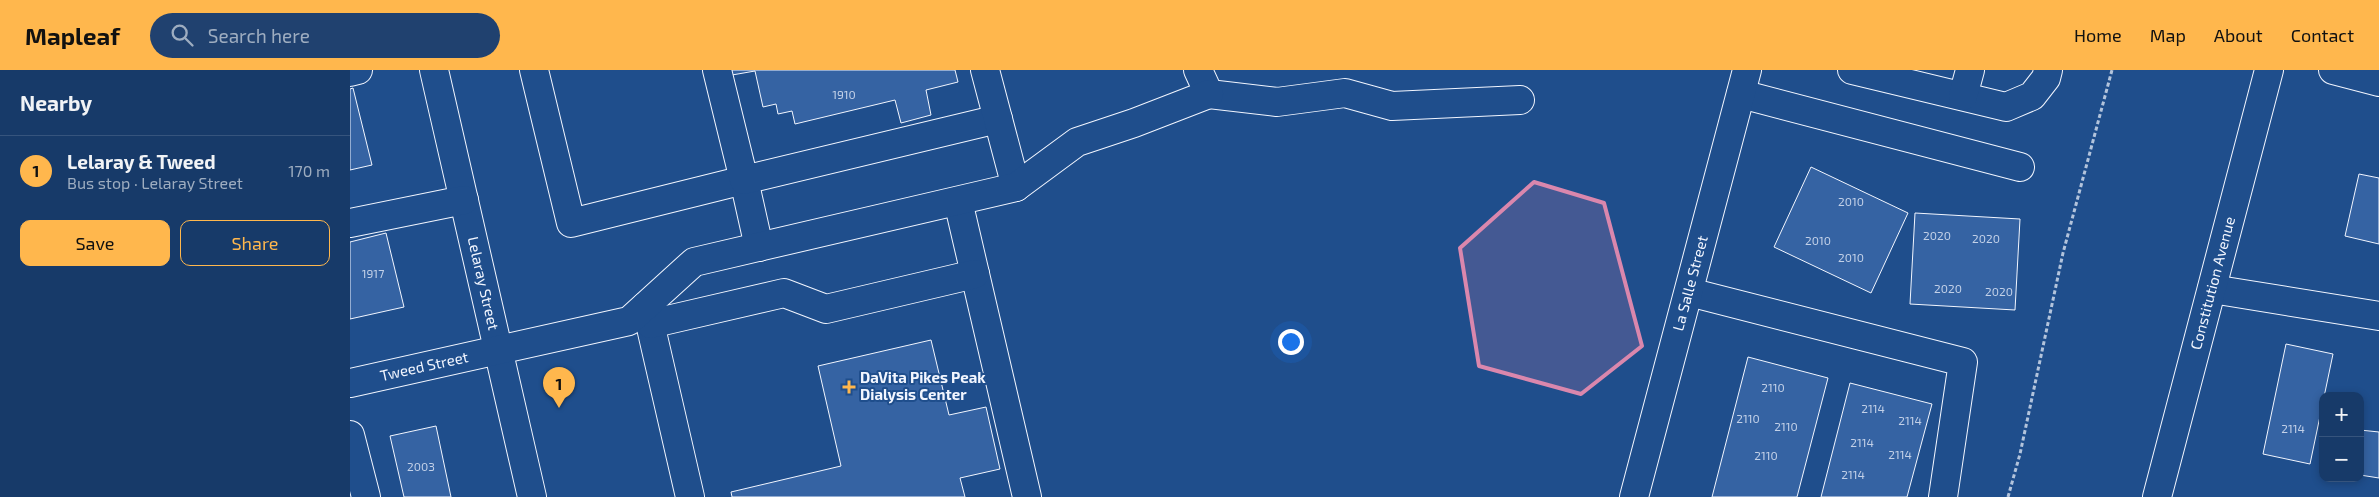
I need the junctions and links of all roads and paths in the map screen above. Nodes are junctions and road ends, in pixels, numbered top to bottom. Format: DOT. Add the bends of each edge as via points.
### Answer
graph roads {
  1 [pos="358,70"];
  2 [pos="434,70"];
  3 [pos="534,70"];
  4 [pos="717,70"];
  5 [pos="985,70"];
  6 [pos="1852,70"];
  7 [pos="1970,70"];
  8 [pos="2048,70"];
  9 [pos="2112,70"];
  10 [pos="2269,70"];
  11 [pos="2332,70"];
  12 [pos="350,72"];
  13 [pos="1203,82"];
  14 [pos="1744,82"];
  15 [pos="2379,82"];
  16 [pos="1963,96"];
  17 [pos="1520,100"];
  18 [pos="998,119"];
  19 [pos="2020,167"];
  20 [pos="744,180"];
  21 [pos="1016,188"];
  22 [pos="464,200"];
  23 [pos="958,201"];
  24 [pos="350,223"];
  25 [pos="758,247"];
  26 [pos="975,274"];
  27 [pos="2212,289"];
  28 [pos="1689,292"];
  29 [pos="648,315"];
  30 [pos="2379,316"];
  31 [pos="498,349"];
  32 [pos="350,383"];
  33 [pos="350,435"];
  34 [pos="366,497"];
  35 [pos="532,497"];
  36 [pos="690,497"];
  37 [pos="1027,497"];
  38 [pos="1634,497"];
  39 [pos="1943,497"];
  40 [pos="2008,497"];
  41 [pos="2156,497"];
  1 -- 12 [label="street"];
  2 -- 22 [label="street, Lelaray Street"];
  3 -- 20 [label="street" via="571,223"];
  4 -- 20 [label="street"];
  5 -- 18 [label="street"];
  6 -- 16 [label="street"];
  7 -- 16 [label="street"];
  8 -- 16 [label="street" via="2032,96 2006,107"];
  9 -- 40 [label="path" via="2063,252"];
  10 -- 27 [label="street, Constitution Avenue"];
  11 -- 15 [label="street"];
  13 -- 17 [label="street" via="1276,102 1345,93 1392,106"];
  13 -- 21 [label="street" via="1134,123 1077,142"];
  14 -- 19 [label="street"];
  14 -- 28 [label="street, La Salle Street"];
  18 -- 20 [label="street"];
  18 -- 21 [label="street"];
  20 -- 25 [label="street"];
  21 -- 23 [label="street, Tweed Street"];
  22 -- 24 [label="street"];
  22 -- 31 [label="street, Lelaray Street"];
  23 -- 25 [label="street, Tweed Street"];
  23 -- 26 [label="street"];
  25 -- 29 [label="street, Tweed Street" via="694,262"];
  26 -- 29 [label="street" via="826,309 784,293"];
  26 -- 37 [label="street"];
  27 -- 30 [label="street"];
  27 -- 41 [label="street, Constitution Avenue"];
  28 -- 38 [label="street, La Salle Street"];
  28 -- 39 [label="street" via="1963,362"];
  29 -- 31 [label="street, Tweed Street"];
  29 -- 36 [label="street"];
  31 -- 32 [label="street, Tweed Street"];
  31 -- 35 [label="street, Lelaray Street"];
  33 -- 34 [label="street"];
}
